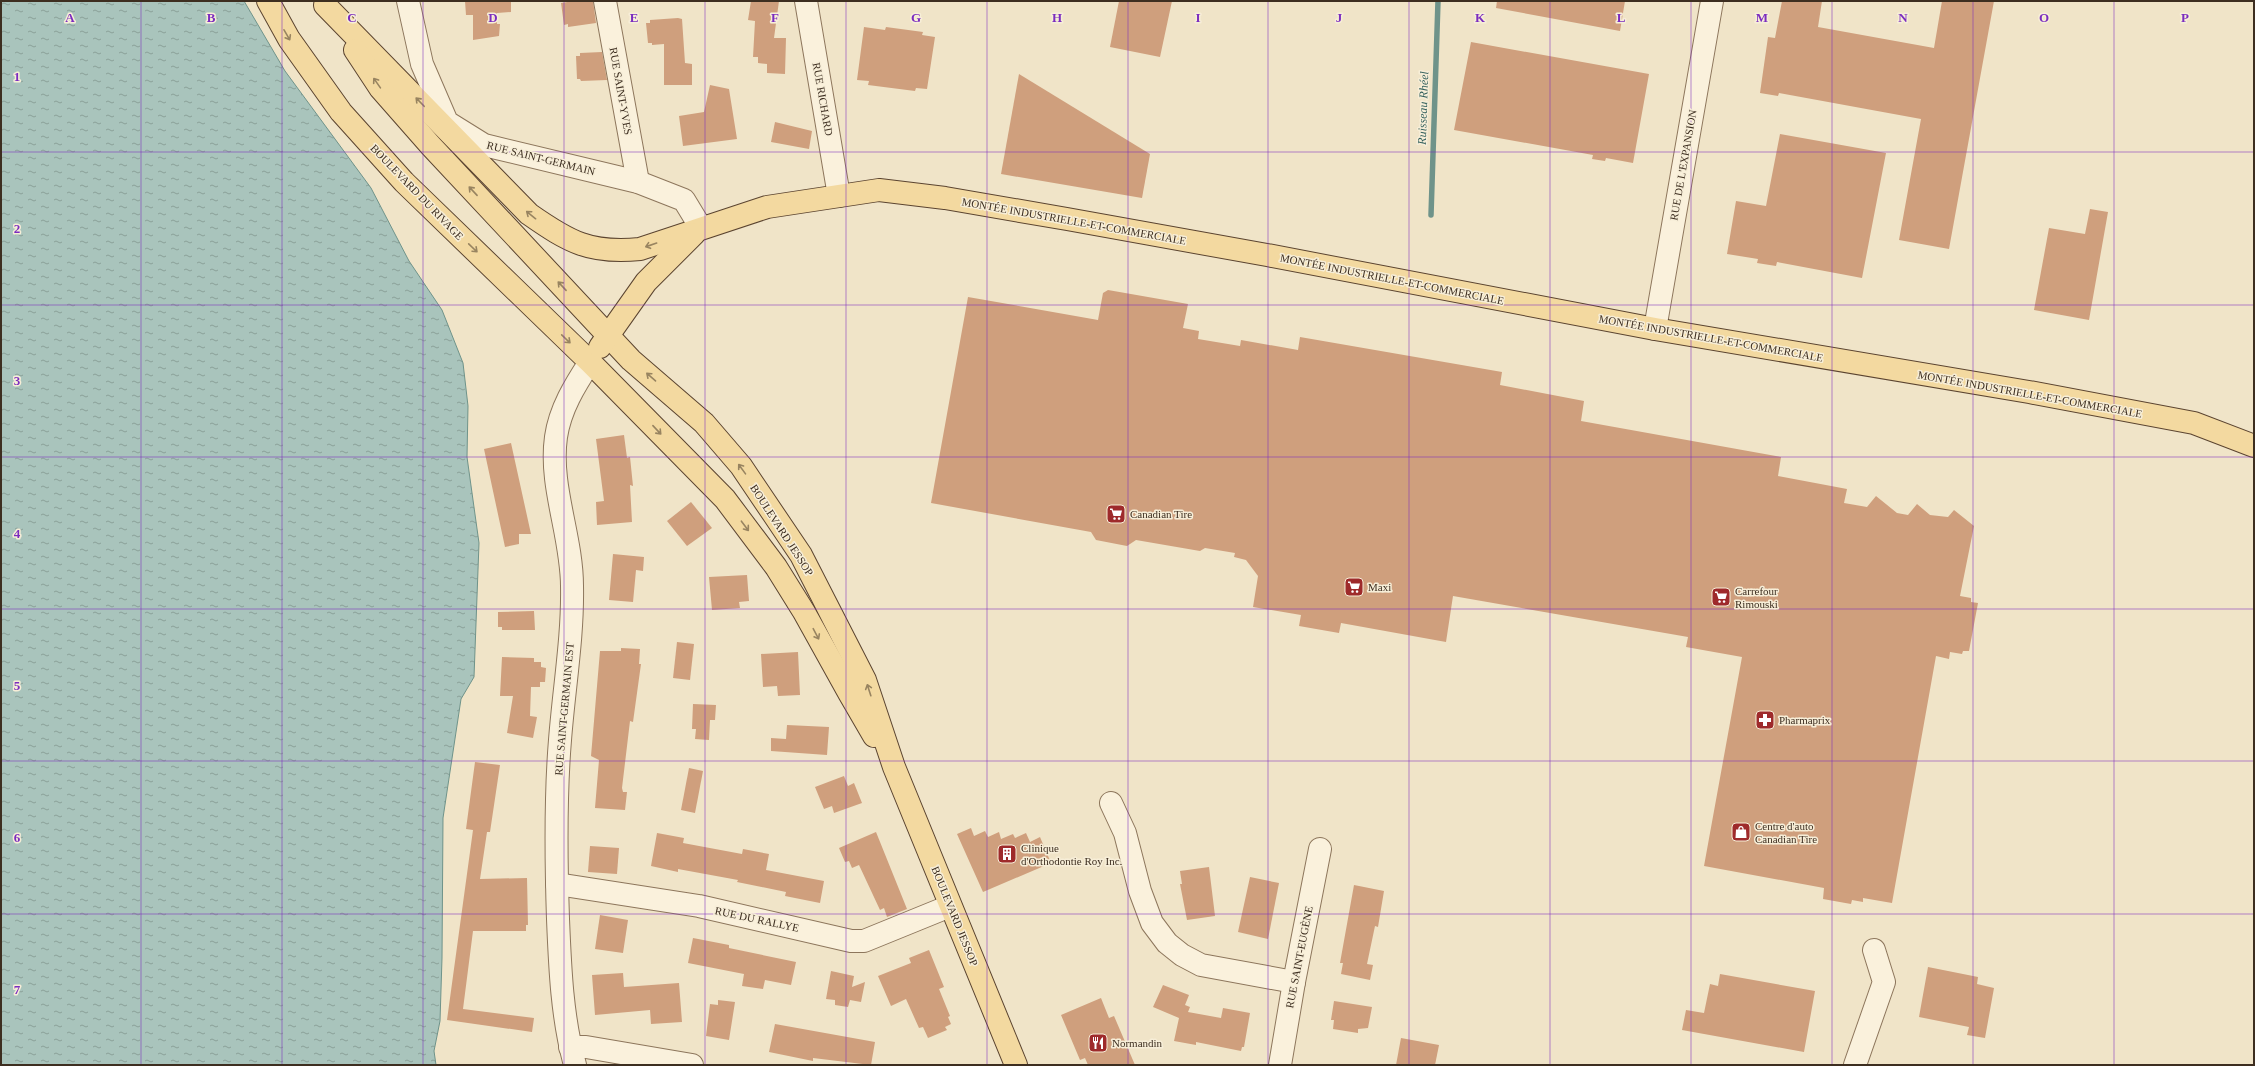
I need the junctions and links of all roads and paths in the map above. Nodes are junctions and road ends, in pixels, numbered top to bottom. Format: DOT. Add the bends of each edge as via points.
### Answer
graph roads {
  1 [pos="268,1"];
  2 [pos="408,1"];
  3 [pos="605,1"];
  4 [pos="806,1"];
  5 [pos="1712,1"];
  6 [pos="324,3"];
  7 [pos="638,182"];
  8 [pos="839,196"];
  9 [pos="701,228"];
  10 [pos="1655,329"];
  11 [pos="608,335"];
  12 [pos="590,362"];
  13 [pos="2254,446"];
  14 [pos="894,767"];
  15 [pos="1111,803"];
  16 [pos="1320,848"];
  17 [pos="557,884"];
  18 [pos="950,906"];
  19 [pos="1874,950"];
  20 [pos="1294,982"];
  21 [pos="573,1056"];
  22 [pos="692,1065"];
  23 [pos="1016,1065"];
  24 [pos="1280,1065"];
  25 [pos="1855,1065"];
  1 -- 12 [label="main road, BOULEVARD DU RIVAGE, one-way" via="289,39 342,112 404,182"];
  2 -- 7 [label="street, RUE SAINT-GERMAIN" via="422,64 447,122 484,145"];
  3 -- 7 [label="street, RUE SAINT-YVES"];
  4 -- 8 [label="street, RUE RICHARD"];
  5 -- 10 [label="street, RUE DE L'EXPANSION"];
  9 -- 6 [label="main road, one-way" via="640,249 621,251 586,247 562,237 529,214"];
  11 -- 6 [label="main road, one-way" via="380,88"];
  7 -- 9 [label="street, RUE SAINT-GERMAIN" via="684,200"];
  8 -- 9 [label="main road, MONTÉE INDUSTRIELLE-ET-COMMERCIALE" via="773,205"];
  8 -- 10 [label="main road, MONTÉE INDUSTRIELLE-ET-COMMERCIALE" via="878,190 945,198 1275,256"];
  9 -- 11 [label="main road, MONTÉE INDUSTRIELLE-ET-COMMERCIALE" via="646,282"];
  10 -- 13 [label="main road, MONTÉE INDUSTRIELLE-ET-COMMERCIALE" via="2029,392 2194,423"];
  11 -- 12 [label="main road, MONTÉE INDUSTRIELLE-ET-COMMERCIALE"];
  14 -- 11 [label="main road, BOULEVARD JESSOP, one-way" via="866,680 800,556 741,466 704,423 631,360"];
  12 -- 14 [label="main road, BOULEVARD JESSOP, one-way" via="724,499 776,567"];
  12 -- 17 [label="street, RUE SAINT-GERMAIN EST" via="563,411 556,435 554,460 572,584 572,622 555,803"];
  14 -- 18 [label="main road, BOULEVARD JESSOP"];
  15 -- 20 [label="street" via="1125,833 1140,891 1152,923 1167,943 1201,965"];
  16 -- 20 [label="street, RUE SAINT-EUGÈNE"];
  17 -- 18 [label="street, RUE DU RALLYE" via="699,906 852,941 864,941"];
  17 -- 21 [label="street, RUE SAINT-GERMAIN EST" via="560,960"];
  18 -- 23 [label="main road, BOULEVARD JESSOP"];
  19 -- 25 [label="street" via="1884,982"];
  20 -- 24 [label="street, RUE SAINT-EUGÈNE"];
  21 -- 22 [label="street" via="586,1047"];
}
